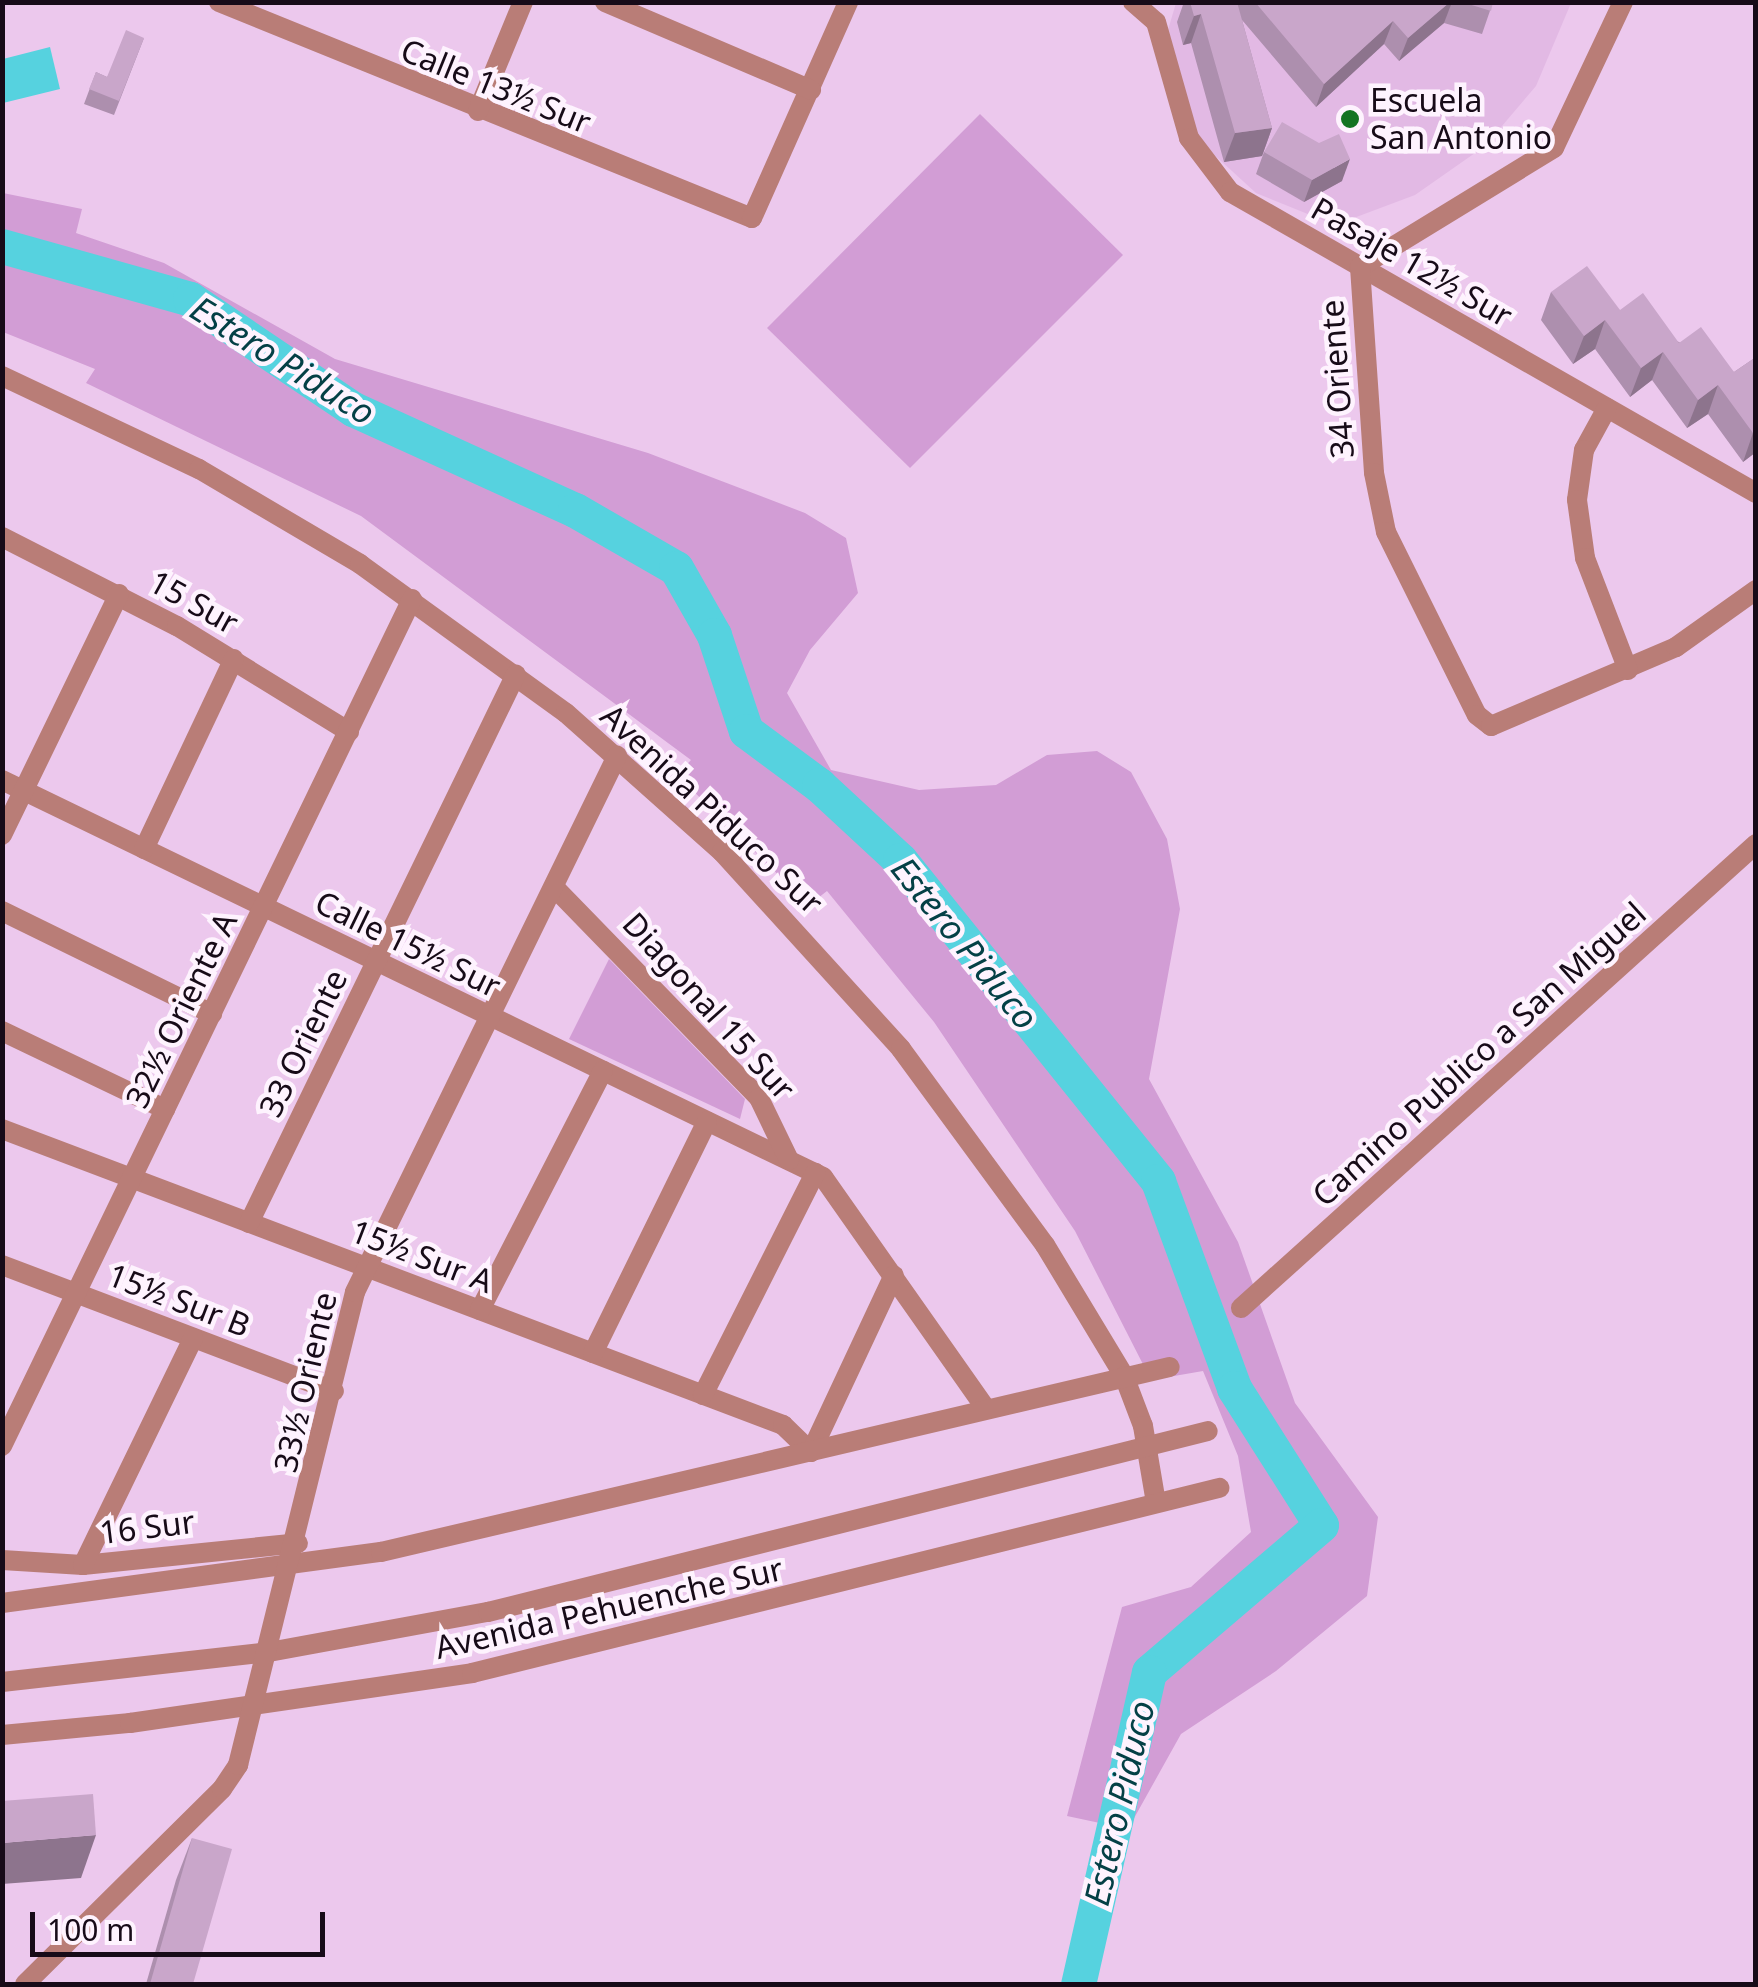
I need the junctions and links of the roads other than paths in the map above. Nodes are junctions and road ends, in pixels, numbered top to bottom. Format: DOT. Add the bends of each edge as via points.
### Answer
graph roads {
  1 [pos="219,2"];
  2 [pos="523,2"];
  3 [pos="605,2"];
  4 [pos="848,2"];
  5 [pos="1132,2"];
  6 [pos="1624,2"];
  7 [pos="1158,12"];
  8 [pos="811,90"];
  9 [pos="478,111"];
  10 [pos="1360,267"];
  11 [pos="2,376"];
  12 [pos="1607,408"];
  13 [pos="1756,493"];
  14 [pos="2,537"];
  15 [pos="1756,590"];
  16 [pos="119,594"];
  17 [pos="412,599"];
  18 [pos="234,659"];
  19 [pos="1628,670"];
  20 [pos="516,674"];
  21 [pos="349,732"];
  22 [pos="617,756"];
  23 [pos="2,780"];
  24 [pos="24,791"];
  25 [pos="2,835"];
  26 [pos="1756,844"];
  27 [pos="144,849"];
  28 [pos="554,887"];
  29 [pos="264,908"];
  30 [pos="2,911"];
  31 [pos="376,962"];
  32 [pos="212,1014"];
  33 [pos="492,1018"];
  34 [pos="2,1032"];
  35 [pos="603,1071"];
  36 [pos="165,1109"];
  37 [pos="708,1121"];
  38 [pos="2,1129"];
  39 [pos="789,1160"];
  40 [pos="815,1173"];
  41 [pos="131,1178"];
  42 [pos="249,1223"];
  43 [pos="2,1265"];
  44 [pos="368,1268"];
  45 [pos="894,1275"];
  46 [pos="74,1292"];
  47 [pos="1241,1308"];
  48 [pos="480,1310"];
  49 [pos="193,1338"];
  50 [pos="593,1353"];
  51 [pos="1170,1367"];
  52 [pos="1124,1376"];
  53 [pos="334,1391"];
  54 [pos="703,1395"];
  55 [pos="986,1409"];
  56 [pos="1208,1431"];
  57 [pos="1146,1444"];
  58 [pos="2,1446"];
  59 [pos="811,1452"];
  60 [pos="1220,1488"];
  61 [pos="1156,1503"];
  62 [pos="298,1543"];
  63 [pos="2,1560"];
  64 [pos="83,1565"];
  65 [pos="292,1566"];
  66 [pos="2,1603"];
  67 [pos="269,1652"];
  68 [pos="2,1682"];
  69 [pos="256,1706"];
  70 [pos="2,1735"];
  71 [pos="25,1984"];
  1 -- 9 [label="street, Calle 13½ Sur"];
  2 -- 9 [label="street"];
  3 -- 8 [label="street"];
  4 -- 8 [label="street"];
  5 -- 7 [label="street, Pasaje 12½ Sur"];
  6 -- 10 [label="street, 34 Oriente" via="1554,148"];
  7 -- 10 [label="street, Pasaje 12½ Sur" via="1189,138 1209,168 1230,192"];
  8 -- 9 [label="street, Calle 13½ Sur" via="752,218"];
  10 -- 12 [label="street, Pasaje 12½ Sur"];
  10 -- 19 [label="street, 34 Oriente" via="1374,473 1386,532 1477,716 1491,726"];
  11 -- 17 [label="street, Avenida Piduco Sur" via="199,469"];
  12 -- 13 [label="street, Pasaje 12½ Sur"];
  12 -- 19 [label="street" via="1584,450 1577,500 1585,558"];
  14 -- 16 [label="street, 15 Sur"];
  15 -- 19 [label="street" via="1676,647"];
  16 -- 18 [label="street, 15 Sur"];
  16 -- 24 [label="street"];
  17 -- 20 [label="street, Avenida Piduco Sur"];
  17 -- 21 [label="street, 32½ Oriente A"];
  18 -- 21 [label="street, 15 Sur"];
  18 -- 27 [label="street"];
  20 -- 22 [label="street, Avenida Piduco Sur"];
  20 -- 31 [label="street, 33 Oriente"];
  21 -- 29 [label="street, 32½ Oriente A"];
  22 -- 28 [label="street, 33½ Oriente"];
  22 -- 52 [label="street, Avenida Piduco Sur" via="772,902 901,1049 1023,1212"];
  23 -- 24 [label="street, Calle 15½ Sur"];
  24 -- 25 [label="street"];
  24 -- 27 [label="street, Calle 15½ Sur"];
  26 -- 47 [label="street, Camino Publico a San Miguel"];
  27 -- 29 [label="street, Calle 15½ Sur"];
  28 -- 33 [label="street, 33½ Oriente"];
  28 -- 39 [label="street, Diagonal 15 Sur" via="759,1098"];
  29 -- 31 [label="street, Calle 15½ Sur"];
  29 -- 32 [label="street, 32½ Oriente A"];
  30 -- 32 [label="street"];
  31 -- 33 [label="street, Calle 15½ Sur"];
  31 -- 42 [label="street, 33 Oriente"];
  32 -- 36 [label="street, 32½ Oriente A"];
  33 -- 35 [label="street, Calle 15½ Sur"];
  33 -- 44 [label="street, 33½ Oriente"];
  34 -- 36 [label="street"];
  35 -- 37 [label="street, Calle 15½ Sur"];
  35 -- 48 [label="street"];
  36 -- 41 [label="street, 32½ Oriente A"];
  37 -- 39 [label="street, Calle 15½ Sur"];
  37 -- 50 [label="street"];
  38 -- 41 [label="street, 15½ Sur A"];
  39 -- 40 [label="street"];
  40 -- 45 [label="street" via="836,1190"];
  40 -- 54 [label="street"];
  41 -- 42 [label="street, 15½ Sur A"];
  41 -- 46 [label="street, 32½ Oriente A"];
  42 -- 44 [label="street, 15½ Sur A"];
  43 -- 46 [label="street, 15½ Sur B"];
  44 -- 48 [label="street, 15½ Sur A"];
  44 -- 53 [label="street, 33½ Oriente" via="350,1310"];
  45 -- 55 [label="street"];
  45 -- 59 [label="street"];
  46 -- 49 [label="street, 15½ Sur B"];
  46 -- 58 [label="street, 32½ Oriente A"];
  48 -- 50 [label="street, 15½ Sur A"];
  49 -- 53 [label="street, 15½ Sur B"];
  49 -- 64 [label="street"];
  50 -- 54 [label="street, 15½ Sur A"];
  51 -- 52 [label="street"];
  52 -- 55 [label="street"];
  52 -- 57 [label="street, Avenida Piduco Sur"];
  53 -- 62 [label="street, 33½ Oriente"];
  54 -- 59 [label="street, 15½ Sur A" via="792,1430"];
  55 -- 59 [label="street"];
  56 -- 57 [label="street, Avenida Pehuenche Sur"];
  57 -- 61 [label="street, Avenida Piduco Sur"];
  57 -- 67 [label="street, Avenida Pehuenche Sur" via="622,1581"];
  59 -- 65 [label="street" via="550,1517"];
  60 -- 61 [label="street, Avenida Pehuenche Sur"];
  61 -- 69 [label="street, Avenida Pehuenche Sur" via="869,1580 472,1673"];
  62 -- 64 [label="street, 16 Sur"];
  62 -- 65 [label="street, 33½ Oriente"];
  63 -- 64 [label="street, 16 Sur"];
  65 -- 66 [label="street"];
  65 -- 67 [label="street, 33½ Oriente"];
  67 -- 68 [label="street, Avenida Pehuenche Sur"];
  67 -- 69 [label="street, 33½ Oriente"];
  69 -- 70 [label="street, Avenida Pehuenche Sur"];
  69 -- 71 [label="street, 33½ Oriente" via="238,1764 222,1789"];
}
